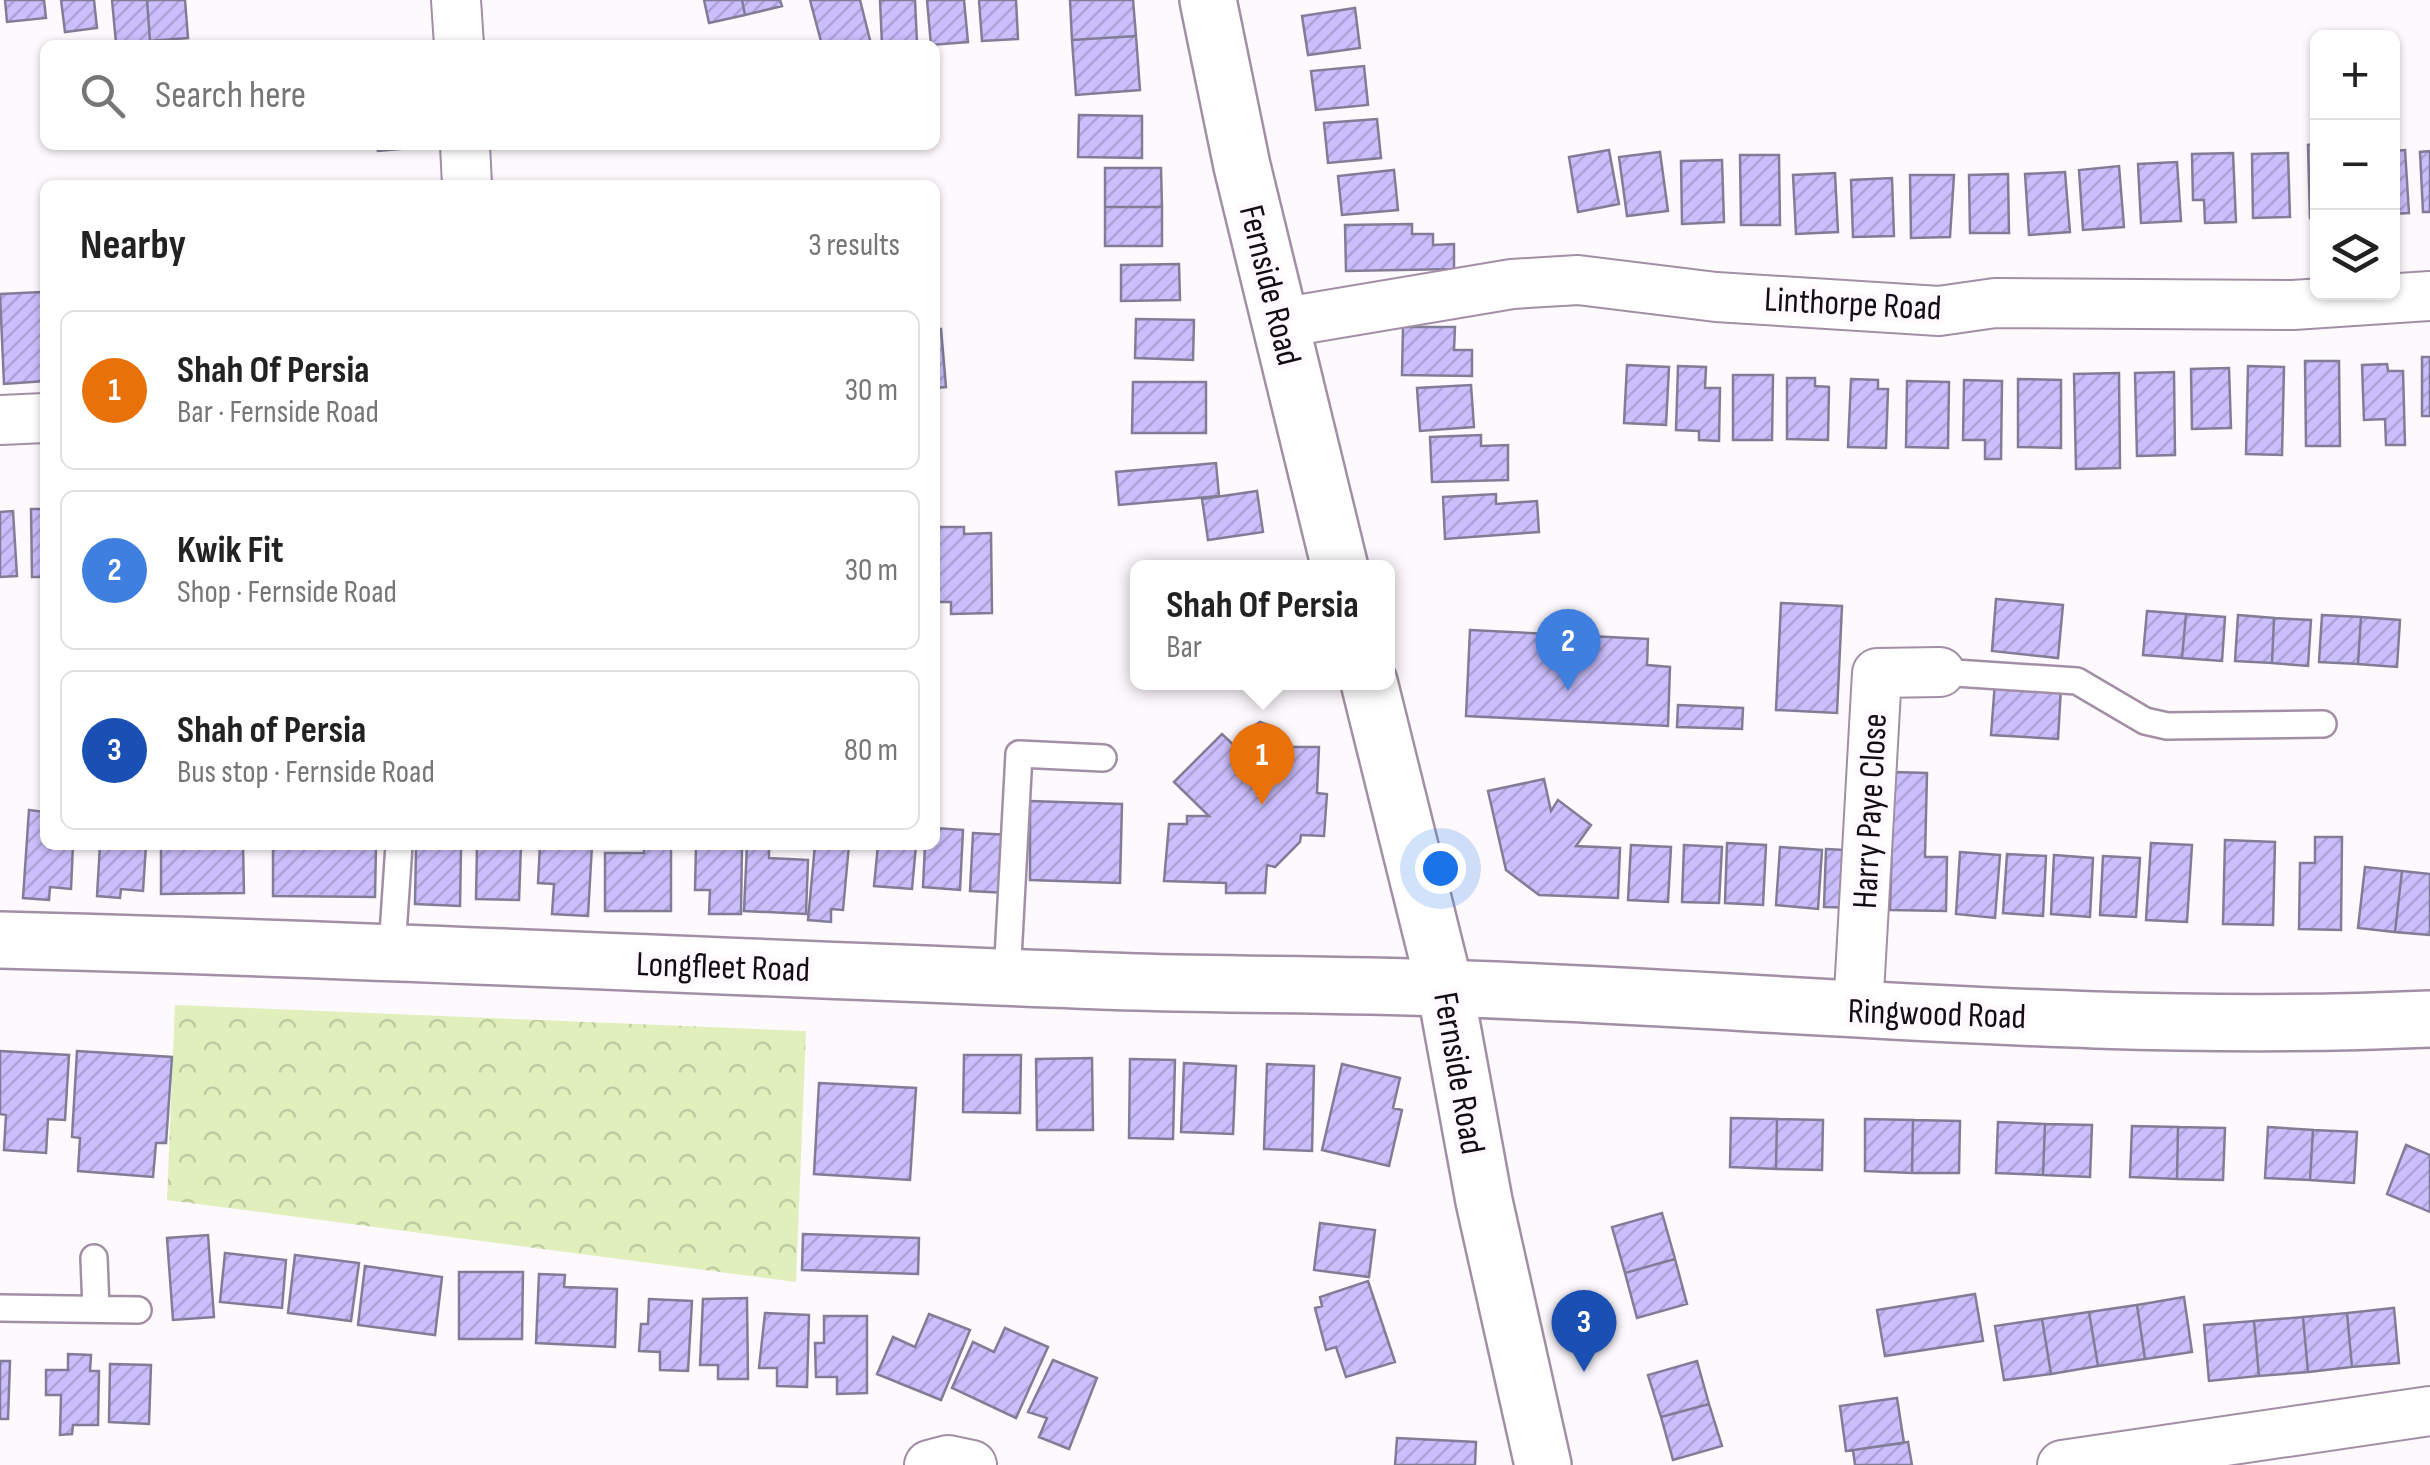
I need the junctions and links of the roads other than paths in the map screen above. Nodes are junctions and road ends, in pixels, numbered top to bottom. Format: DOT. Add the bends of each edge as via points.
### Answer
graph roads {
  1 [pos="456,0"];
  2 [pos="1208,0"];
  3 [pos="459,40"];
  4 [pos="464,150"];
  5 [pos="467,180"];
  6 [pos="2430,296"];
  7 [pos="1280,323"];
  8 [pos="40,418"];
  9 [pos="0,420"];
  10 [pos="1338,560"];
  11 [pos="1940,672"];
  12 [pos="1371,690"];
  13 [pos="2323,724"];
  14 [pos="1103,758"];
  15 [pos="399,850"];
  16 [pos="0,940"];
  17 [pos="392,949"];
  18 [pos="1007,977"];
  19 [pos="1445,988"];
  20 [pos="1858,1012"];
  21 [pos="2430,1019"];
  22 [pos="94,1258"];
  23 [pos="0,1308"];
  24 [pos="96,1309"];
  25 [pos="138,1310"];
  26 [pos="2430,1411"];
  27 [pos="928,1465"];
  28 [pos="972,1465"];
  29 [pos="1543,1465"];
  30 [pos="2062,1465"];
  1 -- 3 [label="street"];
  2 -- 7 [label="main road, Fernside Road"];
  4 -- 5 [label="street"];
  6 -- 7 [label="street, Linthorpe Road" via="2293,305 1995,304 1924,310 1716,297 1578,280 1512,284"];
  7 -- 10 [label="main road, Fernside Road"];
  8 -- 9 [label="street"];
  11 -- 13 [label="lane" via="2077,681 2145,721 2167,726"];
  11 -- 20 [label="street, Harry Paye Close" via="1877,673"];
  12 -- 19 [label="main road, Fernside Road"];
  14 -- 18 [label="lane" via="1019,754"];
  15 -- 17 [label="lane"];
  16 -- 17 [label="main road, Longfleet Road"];
  17 -- 18 [label="main road, Longfleet Road"];
  18 -- 19 [label="main road, Longfleet Road"];
  19 -- 20 [label="main road, Ringwood Road"];
  19 -- 29 [label="main road, Fernside Road"];
  20 -- 21 [label="main road, Ringwood Road" via="2326,1024"];
  22 -- 24 [label="lane"];
  23 -- 24 [label="lane"];
  24 -- 25 [label="lane"];
  26 -- 30 [label="street"];
  27 -- 28 [label="street"];
}
